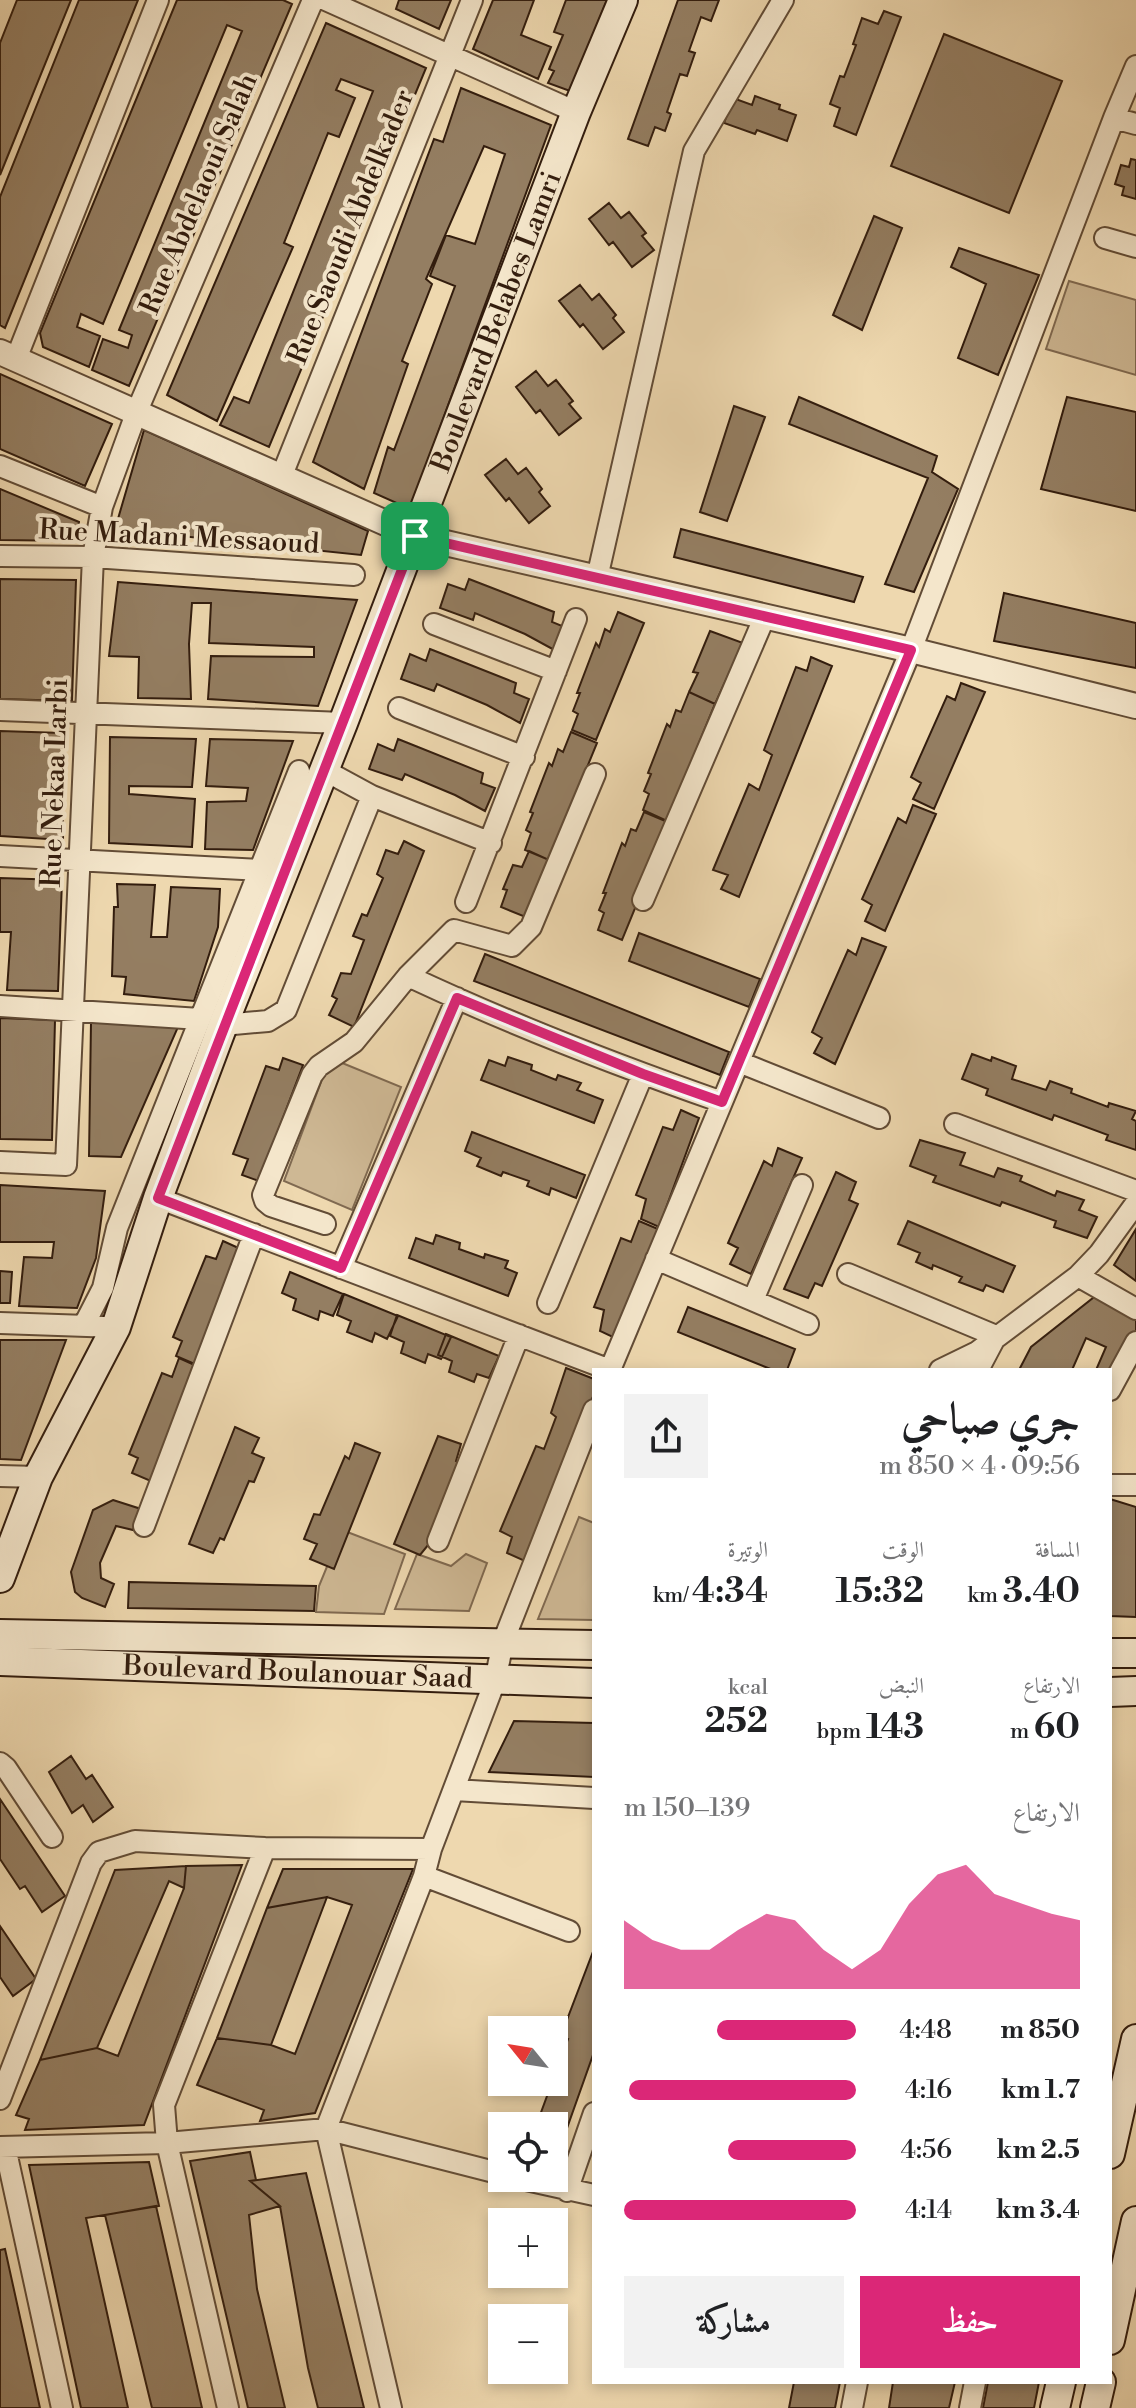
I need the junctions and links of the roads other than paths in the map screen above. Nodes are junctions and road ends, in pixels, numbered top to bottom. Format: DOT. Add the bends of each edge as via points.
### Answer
graph roads {
  1 [pos="158,0"];
  2 [pos="313,0"];
  3 [pos="326,0"];
  4 [pos="472,0"];
  5 [pos="623,0"];
  6 [pos="783,0"];
  7 [pos="449,55"];
  8 [pos="1136,66"];
  9 [pos="576,112"];
  10 [pos="1114,118"];
  11 [pos="1136,124"];
  12 [pos="1105,238"];
  13 [pos="1136,247"];
  14 [pos="8,356"];
  15 [pos="137,411"];
  16 [pos="0,466"];
  17 [pos="282,475"];
  18 [pos="102,507"];
  19 [pos="415,536"];
  20 [pos="0,556"];
  21 [pos="93,557"];
  22 [pos="354,575"];
  23 [pos="597,578"];
  24 [pos="765,616"];
  25 [pos="576,619"];
  26 [pos="434,624"];
  27 [pos="911,650"];
  28 [pos="556,671"];
  29 [pos="1136,706"];
  30 [pos="399,708"];
  31 [pos="0,710"];
  32 [pos="85,713"];
  33 [pos="343,723"];
  34 [pos="524,757"];
  35 [pos="312,770"];
  36 [pos="595,774"];
  37 [pos="372,796"];
  38 [pos="491,843"];
  39 [pos="0,856"];
  40 [pos="81,860"];
  41 [pos="260,870"];
  42 [pos="643,900"];
  43 [pos="466,902"];
  44 [pos="408,976"];
  45 [pos="457,998"];
  46 [pos="0,1006"];
  47 [pos="71,1009"];
  48 [pos="212,1022"];
  49 [pos="739,1062"];
  50 [pos="643,1074"];
  51 [pos="722,1102"];
  52 [pos="879,1118"];
  53 [pos="955,1124"];
  54 [pos="0,1162"];
  55 [pos="802,1185"];
  56 [pos="1136,1191"];
  57 [pos="158,1198"];
  58 [pos="1136,1203"];
  59 [pos="325,1224"];
  60 [pos="254,1234"];
  61 [pos="656,1259"];
  62 [pos="341,1268"];
  63 [pos="848,1274"];
  64 [pos="1078,1276"];
  65 [pos="753,1300"];
  66 [pos="548,1303"];
  67 [pos="1136,1309"];
  68 [pos="0,1323"];
  69 [pos="808,1324"];
  70 [pos="84,1325"];
  71 [pos="116,1327"];
  72 [pos="519,1335"];
  73 [pos="996,1336"];
  74 [pos="1136,1342"];
  75 [pos="605,1368"];
  76 [pos="611,1368"];
  77 [pos="944,1368"];
  78 [pos="979,1368"];
  79 [pos="1112,1386"];
  80 [pos="592,1420"];
  81 [pos="588,1441"];
  82 [pos="0,1476"];
  83 [pos="38,1477"];
  84 [pos="1112,1485"];
  85 [pos="1136,1485"];
  86 [pos="144,1526"];
  87 [pos="438,1541"];
  88 [pos="0,1578"];
  89 [pos="0,1634"];
  90 [pos="503,1642"];
  91 [pos="592,1645"];
  92 [pos="1112,1653"];
  93 [pos="1136,1653"];
  94 [pos="0,1661"];
  95 [pos="495,1681"];
  96 [pos="592,1683"];
  97 [pos="1136,1691"];
  98 [pos="1112,1692"];
  99 [pos="0,1763"];
  100 [pos="454,1790"];
  101 [pos="592,1798"];
  102 [pos="52,1837"];
  103 [pos="265,1848"];
  104 [pos="431,1849"];
  105 [pos="424,1876"];
  106 [pos="569,1931"];
  107 [pos="1136,2039"];
  108 [pos="0,2099"];
  109 [pos="592,2119"];
  110 [pos="326,2129"];
  111 [pos="167,2143"];
  112 [pos="1112,2145"];
  113 [pos="3,2147"];
  114 [pos="488,2170"];
  115 [pos="568,2188"];
  116 [pos="568,2191"];
  117 [pos="592,2195"];
  118 [pos="1136,2221"];
  119 [pos="1112,2331"];
  120 [pos="857,2384"];
  121 [pos="975,2384"];
  122 [pos="1061,2384"];
  123 [pos="1101,2384"];
  124 [pos="62,2408"];
  125 [pos="228,2408"];
  126 [pos="391,2408"];
  127 [pos="852,2408"];
  128 [pos="970,2408"];
  129 [pos="1055,2408"];
  130 [pos="1095,2408"];
  1 -- 14 [label="street"];
  2 -- 15 [label="street, Rue Abdelaoui Salah"];
  3 -- 7 [label="street"];
  4 -- 7 [label="street, Rue Saoudi Abdelkader"];
  5 -- 9 [label="main road, Boulevard Belabes Lamri"];
  6 -- 23 [label="street" via="694,151"];
  7 -- 9 [label="street"];
  7 -- 17 [label="street, Rue Saoudi Abdelkader"];
  8 -- 10 [label="street"];
  9 -- 19 [label="main road, Boulevard Belabes Lamri"];
  10 -- 11 [label="street"];
  10 -- 27 [label="street"];
  12 -- 13 [label="street"];
  14 -- 15 [label="street"];
  15 -- 17 [label="street"];
  15 -- 18 [label="street, Rue Nekaa Larbi"];
  16 -- 18 [label="street"];
  17 -- 19 [label="street"];
  18 -- 21 [label="street, Rue Nekaa Larbi"];
  19 -- 23 [label="street"];
  19 -- 33 [label="main road, Boulevard Belabes Lamri"];
  20 -- 21 [label="street, Rue Madani Messaoud"];
  21 -- 22 [label="street, Rue Madani Messaoud"];
  21 -- 32 [label="street, Rue Nekaa Larbi"];
  23 -- 24 [label="street"];
  24 -- 27 [label="street"];
  24 -- 42 [label="street"];
  25 -- 28 [label="street"];
  26 -- 28 [label="street"];
  27 -- 29 [label="street"];
  27 -- 49 [label="street"];
  28 -- 34 [label="street"];
  30 -- 34 [label="street"];
  31 -- 32 [label="street"];
  32 -- 33 [label="street"];
  32 -- 40 [label="street, Rue Nekaa Larbi"];
  33 -- 35 [label="main road, Boulevard Belabes Lamri"];
  34 -- 38 [label="street"];
  35 -- 37 [label="street"];
  35 -- 41 [label="street"];
  35 -- 48 [label="main road, Boulevard Belabes Lamri"];
  36 -- 44 [label="street" via="531,927 512,946 454,930"];
  37 -- 38 [label="street"];
  37 -- 48 [label="street" via="286,1010 268,1021"];
  38 -- 43 [label="street"];
  39 -- 40 [label="street"];
  40 -- 41 [label="street"];
  40 -- 47 [label="street, Rue Nekaa Larbi"];
  41 -- 48 [label="street"];
  44 -- 45 [label="street"];
  44 -- 59 [label="street" via="354,1042 312,1075 263,1195 271,1206"];
  45 -- 50 [label="street"];
  45 -- 62 [label="street"];
  46 -- 47 [label="street"];
  47 -- 48 [label="street"];
  47 -- 54 [label="street, Rue Nekaa Larbi" via="66,1165"];
  48 -- 57 [label="main road, Boulevard Belabes Lamri"];
  48 -- 70 [label="street" via="117,1228 103,1288"];
  49 -- 51 [label="street"];
  49 -- 52 [label="street"];
  50 -- 51 [label="street"];
  50 -- 66 [label="street"];
  51 -- 61 [label="street"];
  53 -- 56 [label="street"];
  55 -- 65 [label="street"];
  57 -- 60 [label="street"];
  57 -- 71 [label="main road, Boulevard Belabes Lamri"];
  58 -- 64 [label="street"];
  60 -- 62 [label="street"];
  60 -- 86 [label="street"];
  61 -- 65 [label="street"];
  61 -- 76 [label="street"];
  62 -- 72 [label="street"];
  63 -- 73 [label="street"];
  64 -- 67 [label="street"];
  64 -- 73 [label="street"];
  65 -- 69 [label="street"];
  68 -- 70 [label="street"];
  70 -- 71 [label="street"];
  71 -- 83 [label="main road, Boulevard Belabes Lamri"];
  72 -- 75 [label="street"];
  72 -- 87 [label="street"];
  73 -- 77 [label="street"];
  73 -- 78 [label="street"];
  74 -- 79 [label="street"];
  80 -- 81 [label="street"];
  81 -- 90 [label="street"];
  82 -- 83 [label="street"];
  83 -- 88 [label="main road, Boulevard Belabes Lamri"];
  84 -- 85 [label="street"];
  89 -- 90 [label="main road, Boulevard Boulanouar Saad"];
  90 -- 91 [label="main road, Boulevard Boulanouar Saad"];
  90 -- 95 [label="street"];
  92 -- 93 [label="main road"];
  94 -- 95 [label="main road, Boulevard Boulanouar Saad"];
  95 -- 96 [label="main road, Boulevard Boulanouar Saad"];
  95 -- 100 [label="street"];
  97 -- 98 [label="main road"];
  99 -- 102 [label="street"];
  100 -- 101 [label="street"];
  100 -- 104 [label="street"];
  103 -- 104 [label="street"];
  103 -- 108 [label="street" via="135,1841 99,1852"];
  103 -- 111 [label="street" via="164,2105"];
  104 -- 105 [label="street"];
  105 -- 106 [label="street"];
  105 -- 110 [label="street"];
  107 -- 112 [label="main road"];
  109 -- 115 [label="street"];
  110 -- 111 [label="street"];
  110 -- 114 [label="street"];
  110 -- 126 [label="street"];
  111 -- 113 [label="street"];
  111 -- 125 [label="street"];
  113 -- 124 [label="street"];
  116 -- 117 [label="street"];
  118 -- 119 [label="main road"];
  120 -- 127 [label="street"];
  121 -- 128 [label="street"];
  122 -- 129 [label="main road"];
  123 -- 130 [label="main road"];
}
